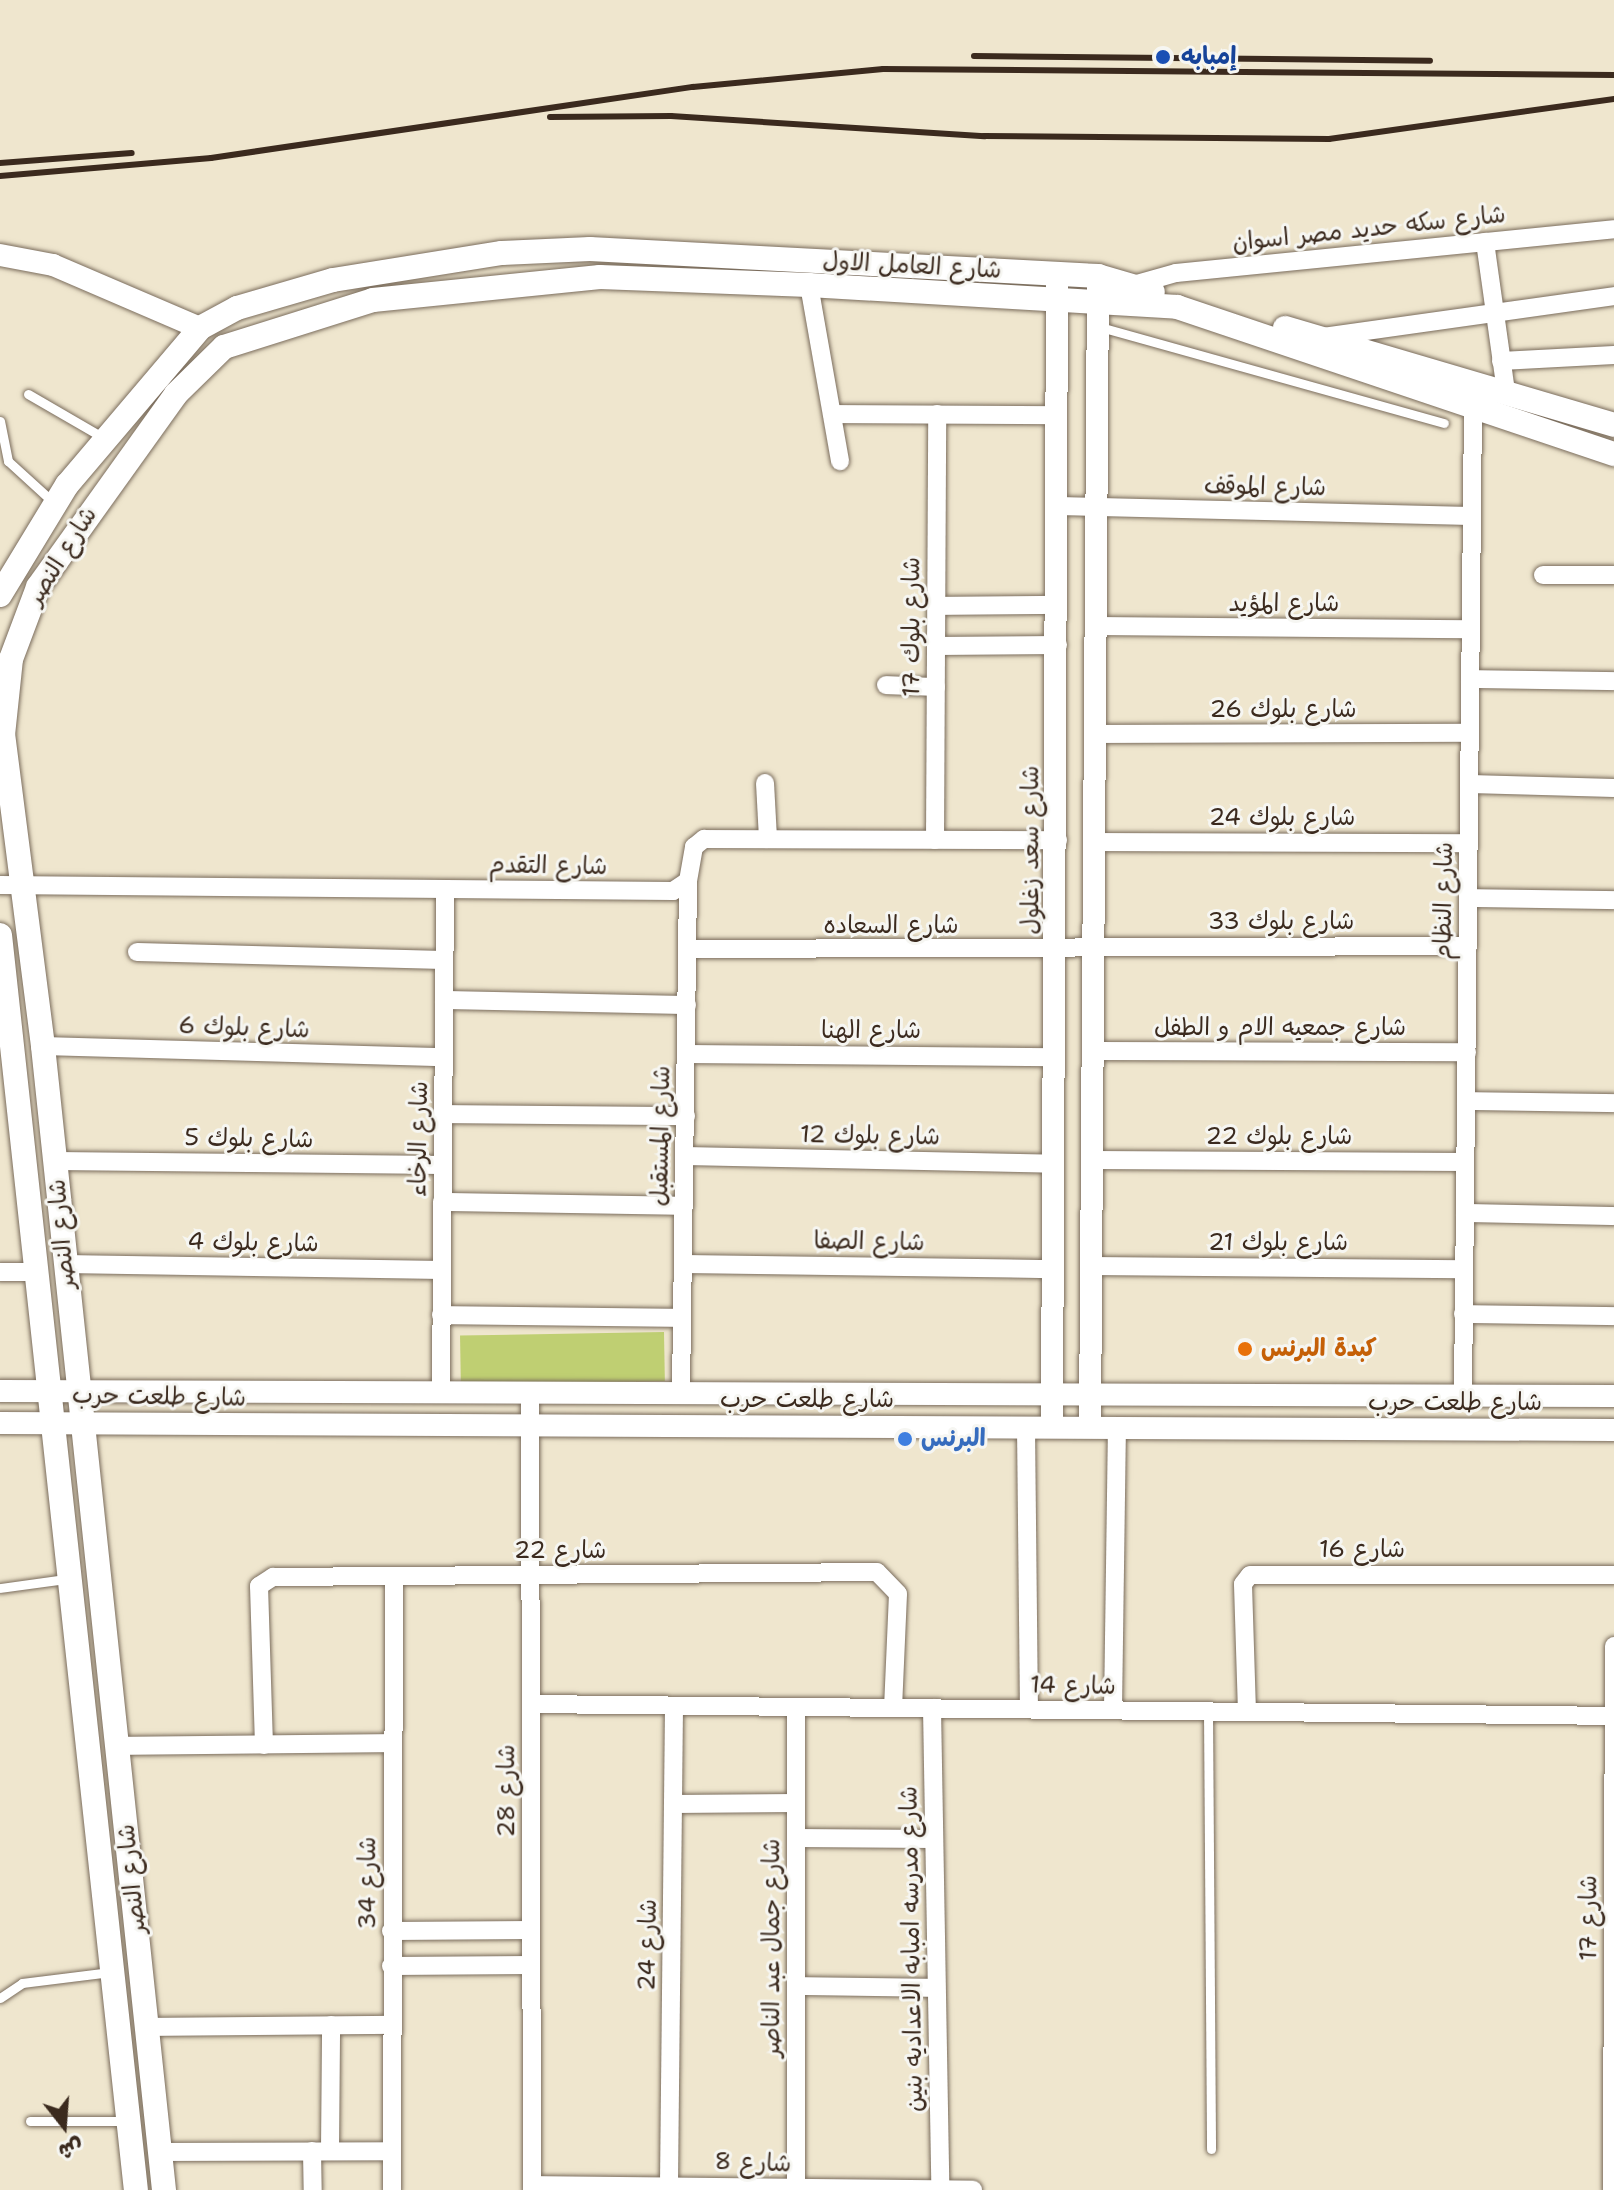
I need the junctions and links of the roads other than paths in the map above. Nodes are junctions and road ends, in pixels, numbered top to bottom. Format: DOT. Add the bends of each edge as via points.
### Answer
graph roads {
  1 [pos="1614,229"];
  2 [pos="1485,242"];
  3 [pos="0,255"];
  4 [pos="1098,276"];
  5 [pos="809,285"];
  6 [pos="1057,286"];
  7 [pos="1130,286"];
  8 [pos="1614,296"];
  9 [pos="1098,301"];
  10 [pos="1494,309"];
  11 [pos="1099,326"];
  12 [pos="200,328"];
  13 [pos="1320,337"];
  14 [pos="1292,346"];
  15 [pos="224,347"];
  16 [pos="1614,355"];
  17 [pos="1501,361"];
  18 [pos="1506,392"];
  19 [pos="28,394"];
  20 [pos="1473,407"];
  21 [pos="832,414"];
  22 [pos="937,414"];
  23 [pos="1057,415"];
  24 [pos="0,421"];
  25 [pos="1444,423"];
  26 [pos="1614,425"];
  27 [pos="104,438"];
  28 [pos="1614,454"];
  29 [pos="840,461"];
  30 [pos="56,504"];
  31 [pos="1057,506"];
  32 [pos="1097,507"];
  33 [pos="1472,516"];
  34 [pos="1543,575"];
  35 [pos="1614,575"];
  36 [pos="0,595"];
  37 [pos="1058,605"];
  38 [pos="936,606"];
  39 [pos="1096,626"];
  40 [pos="1471,629"];
  41 [pos="1058,645"];
  42 [pos="936,646"];
  43 [pos="1470,679"];
  44 [pos="1614,681"];
  45 [pos="886,685"];
  46 [pos="936,687"];
  47 [pos="1470,733"];
  48 [pos="1097,734"];
  49 [pos="765,783"];
  50 [pos="1470,784"];
  51 [pos="1614,788"];
  52 [pos="768,839"];
  53 [pos="935,840"];
  54 [pos="1058,840"];
  55 [pos="1095,842"];
  56 [pos="1469,843"];
  57 [pos="688,881"];
  58 [pos="12,885"];
  59 [pos="445,889"];
  60 [pos="1468,898"];
  61 [pos="1614,900"];
  62 [pos="0,935"];
  63 [pos="1095,946"];
  64 [pos="1468,946"];
  65 [pos="687,949"];
  66 [pos="1057,950"];
  67 [pos="137,952"];
  68 [pos="444,960"];
  69 [pos="444,1000"];
  70 [pos="687,1005"];
  71 [pos="43,1046"];
  72 [pos="1093,1051"];
  73 [pos="1467,1052"];
  74 [pos="687,1054"];
  75 [pos="444,1057"];
  76 [pos="1056,1057"];
  77 [pos="6,1060"];
  78 [pos="1466,1101"];
  79 [pos="1614,1103"];
  80 [pos="444,1114"];
  81 [pos="686,1116"];
  82 [pos="685,1156"];
  83 [pos="1093,1160"];
  84 [pos="55,1161"];
  85 [pos="1465,1162"];
  86 [pos="1055,1164"];
  87 [pos="443,1165"];
  88 [pos="442,1202"];
  89 [pos="684,1206"];
  90 [pos="1465,1213"];
  91 [pos="1614,1216"];
  92 [pos="64,1264"];
  93 [pos="684,1264"];
  94 [pos="1091,1266"];
  95 [pos="1054,1269"];
  96 [pos="1464,1269"];
  97 [pos="442,1270"];
  98 [pos="0,1272"];
  99 [pos="33,1272"];
  100 [pos="1463,1314"];
  101 [pos="441,1315"];
  102 [pos="1614,1316"];
  103 [pos="682,1318"];
  104 [pos="441,1390"];
  105 [pos="0,1391"];
  106 [pos="47,1391"];
  107 [pos="77,1391"];
  108 [pos="530,1391"];
  109 [pos="681,1391"];
  110 [pos="1052,1393"];
  111 [pos="1090,1394"];
  112 [pos="1463,1395"];
  113 [pos="1614,1396"];
  114 [pos="51,1422"];
  115 [pos="0,1423"];
  116 [pos="80,1423"];
  117 [pos="530,1426"];
  118 [pos="1026,1427"];
  119 [pos="1052,1427"];
  120 [pos="1090,1427"];
  121 [pos="1117,1427"];
  122 [pos="1614,1430"];
  123 [pos="530,1575"];
  124 [pos="1614,1575"];
  125 [pos="394,1576"];
  126 [pos="66,1579"];
  127 [pos="0,1588"];
  128 [pos="1614,1646"];
  129 [pos="531,1704"];
  130 [pos="674,1706"];
  131 [pos="796,1707"];
  132 [pos="893,1708"];
  133 [pos="932,1708"];
  134 [pos="1029,1709"];
  135 [pos="1113,1710"];
  136 [pos="1208,1711"];
  137 [pos="1247,1712"];
  138 [pos="1614,1716"];
  139 [pos="392,1743"];
  140 [pos="264,1745"];
  141 [pos="117,1746"];
  142 [pos="796,1803"];
  143 [pos="673,1804"];
  144 [pos="796,1838"];
  145 [pos="933,1839"];
  146 [pos="136,1908"];
  147 [pos="103,1911"];
  148 [pos="531,1930"];
  149 [pos="391,1931"];
  150 [pos="531,1965"];
  151 [pos="391,1966"];
  152 [pos="110,1972"];
  153 [pos="796,1986"];
  154 [pos="936,1988"];
  155 [pos="0,1998"];
  156 [pos="331,2025"];
  157 [pos="391,2025"];
  158 [pos="149,2027"];
  159 [pos="30,2121"];
  160 [pos="128,2121"];
  161 [pos="1211,2149"];
  162 [pos="321,2151"];
  163 [pos="392,2151"];
  164 [pos="161,2152"];
  165 [pos="669,2184"];
  166 [pos="532,2188"];
  167 [pos="796,2188"];
  168 [pos="136,2190"];
  169 [pos="164,2190"];
  170 [pos="313,2190"];
  171 [pos="392,2190"];
  172 [pos="891,2190"];
  173 [pos="940,2190"];
  174 [pos="973,2190"];
  175 [pos="1612,2190"];
  1 -- 2 [label="street, شارع سكه حديد مصر اسوان"];
  2 -- 7 [label="street, شارع سكه حديد مصر اسوان" via="1176,273"];
  2 -- 10 [label="street"];
  3 -- 12 [label="street" via="53,265"];
  4 -- 6 [label="main road, شارع العامل الاول"];
  4 -- 7 [label="main road, شارع العامل الاول"];
  4 -- 9 [label="street"];
  5 -- 6 [label="main road, شارع العامل الاول"];
  5 -- 15 [label="main road, شارع العامل الاول" via="507,281 373,300 273,326"];
  5 -- 21 [label="street"];
  6 -- 9 [label="main road, شارع العامل الاول"];
  6 -- 12 [label="main road, شارع العامل الاول" via="590,249 502,253 371,270 237,308"];
  6 -- 23 [label="street, شارع سعد زغلول"];
  7 -- 13 [label="main road, شارع العامل الاول"];
  8 -- 10 [label="street"];
  9 -- 11 [label="street"];
  9 -- 14 [label="main road, شارع العامل الاول" via="1177,307"];
  10 -- 13 [label="street"];
  10 -- 17 [label="street"];
  11 -- 25 [label="lane"];
  11 -- 32 [label="street"];
  12 -- 15 [label="main road"];
  12 -- 27 [label="main road, شارع النصر"];
  13 -- 14 [label="street"];
  13 -- 18 [label="main road, شارع العامل الاول"];
  14 -- 20 [label="main road, شارع العامل الاول"];
  15 -- 58 [label="main road, شارع النصر" via="176,394 95,502 22,622 3,735"];
  16 -- 17 [label="street"];
  17 -- 18 [label="street"];
  18 -- 26 [label="main road, شارع العامل الاول"];
  19 -- 27 [label="lane"];
  20 -- 28 [label="main road, شارع العامل الاول"];
  20 -- 33 [label="street, شارع النظام"];
  21 -- 22 [label="street"];
  21 -- 29 [label="street"];
  22 -- 23 [label="street"];
  22 -- 38 [label="street, شارع بلوك 17"];
  23 -- 31 [label="street, شارع سعد زغلول"];
  24 -- 30 [label="lane" via="16,473"];
  27 -- 30 [label="main road, شارع النصر"];
  30 -- 36 [label="main road, شارع النصر"];
  31 -- 32 [label="street, شارع الموقف"];
  31 -- 37 [label="street, شارع سعد زغلول"];
  32 -- 33 [label="street, شارع الموقف"];
  32 -- 39 [label="street"];
  33 -- 40 [label="street, شارع النظام"];
  34 -- 35 [label="street"];
  37 -- 38 [label="street"];
  37 -- 41 [label="street, شارع سعد زغلول"];
  38 -- 42 [label="street, شارع بلوك 17"];
  39 -- 40 [label="street, شارع المؤيد"];
  39 -- 48 [label="street"];
  40 -- 43 [label="street, شارع النظام"];
  41 -- 42 [label="street"];
  41 -- 54 [label="street, شارع سعد زغلول"];
  42 -- 46 [label="street, شارع بلوك 17"];
  43 -- 44 [label="street"];
  43 -- 47 [label="street, شارع النظام"];
  45 -- 46 [label="street"];
  46 -- 53 [label="street, شارع بلوك 17"];
  47 -- 48 [label="street, شارع بلوك 26"];
  47 -- 50 [label="street, شارع النظام"];
  48 -- 55 [label="street"];
  49 -- 52 [label="street"];
  50 -- 51 [label="street"];
  50 -- 56 [label="street, شارع النظام"];
  52 -- 53 [label="street"];
  52 -- 57 [label="street" via="698,842"];
  53 -- 54 [label="street"];
  54 -- 66 [label="street, شارع سعد زغلول"];
  55 -- 56 [label="street, شارع بلوك 24"];
  55 -- 63 [label="street"];
  56 -- 60 [label="street, شارع النظام"];
  57 -- 59 [label="street, شارع التقدم" via="673,891"];
  57 -- 65 [label="street, شارع المستقبل"];
  58 -- 59 [label="street, شارع التقدم"];
  58 -- 71 [label="main road, شارع النصر"];
  59 -- 68 [label="street, شارع الرخاء"];
  60 -- 61 [label="street"];
  60 -- 64 [label="street, شارع النظام"];
  62 -- 77 [label="main road, شارع النصر"];
  63 -- 64 [label="street, شارع بلوك 33"];
  63 -- 66 [label="street, شارع السعاده"];
  63 -- 72 [label="street"];
  64 -- 73 [label="street, شارع النظام"];
  65 -- 66 [label="street, شارع السعاده"];
  65 -- 70 [label="street, شارع المستقبل"];
  66 -- 76 [label="street, شارع سعد زغلول"];
  67 -- 68 [label="street"];
  68 -- 69 [label="street, شارع الرخاء"];
  69 -- 70 [label="street"];
  69 -- 75 [label="street, شارع الرخاء"];
  70 -- 74 [label="street, شارع المستقبل"];
  71 -- 75 [label="street, شارع بلوك 6"];
  71 -- 84 [label="main road, شارع النصر"];
  72 -- 73 [label="street, شارع جمعيه الام و الطفل"];
  72 -- 83 [label="street"];
  73 -- 78 [label="street, شارع النظام"];
  74 -- 76 [label="street, شارع الهنا"];
  74 -- 81 [label="street, شارع المستقبل"];
  75 -- 80 [label="street, شارع الرخاء"];
  76 -- 86 [label="street, شارع سعد زغلول"];
  77 -- 99 [label="main road, شارع النصر"];
  78 -- 79 [label="street"];
  78 -- 85 [label="street, شارع النظام"];
  80 -- 81 [label="street"];
  80 -- 87 [label="street, شارع الرخاء"];
  81 -- 82 [label="street, شارع المستقبل"];
  82 -- 86 [label="street, شارع بلوك 12"];
  82 -- 89 [label="street, شارع المستقبل"];
  83 -- 85 [label="street, شارع بلوك 22"];
  83 -- 94 [label="street"];
  84 -- 87 [label="street, شارع بلوك 5"];
  84 -- 92 [label="main road, شارع النصر"];
  85 -- 90 [label="street, شارع النظام"];
  86 -- 95 [label="street, شارع سعد زغلول"];
  87 -- 88 [label="street, شارع الرخاء"];
  88 -- 89 [label="street"];
  88 -- 97 [label="street, شارع الرخاء"];
  89 -- 93 [label="street, شارع المستقبل"];
  90 -- 91 [label="street"];
  90 -- 96 [label="street, شارع النظام"];
  92 -- 97 [label="street, شارع بلوك 4"];
  92 -- 107 [label="main road, شارع النصر"];
  93 -- 95 [label="street, شارع الصفا"];
  93 -- 103 [label="street, شارع المستقبل"];
  94 -- 96 [label="street, شارع بلوك 21"];
  94 -- 111 [label="street"];
  95 -- 110 [label="street, شارع سعد زغلول"];
  96 -- 100 [label="street, شارع النظام"];
  97 -- 101 [label="street, شارع الرخاء"];
  98 -- 99 [label="street"];
  99 -- 106 [label="main road, شارع النصر"];
  100 -- 102 [label="street"];
  100 -- 112 [label="street, شارع النظام"];
  101 -- 103 [label="street"];
  101 -- 104 [label="street, شارع الرخاء"];
  103 -- 109 [label="street, شارع المستقبل"];
  104 -- 107 [label="street, شارع طلعت حرب"];
  104 -- 108 [label="street, شارع طلعت حرب"];
  105 -- 106 [label="street, شارع طلعت حرب"];
  106 -- 107 [label="street, شارع طلعت حرب"];
  106 -- 114 [label="main road, شارع النصر"];
  107 -- 116 [label="main road, شارع النصر"];
  108 -- 109 [label="street, شارع طلعت حرب"];
  108 -- 117 [label="street, شارع 28"];
  109 -- 110 [label="street, شارع طلعت حرب"];
  110 -- 111 [label="street, شارع طلعت حرب"];
  110 -- 119 [label="street, شارع سعد زغلول"];
  111 -- 112 [label="street, شارع طلعت حرب"];
  111 -- 120 [label="street"];
  112 -- 113 [label="street, شارع طلعت حرب"];
  114 -- 115 [label="street, شارع طلعت حرب"];
  114 -- 116 [label="street, شارع طلعت حرب"];
  114 -- 126 [label="main road, شارع النصر"];
  116 -- 117 [label="street, شارع طلعت حرب"];
  116 -- 141 [label="main road, شارع النصر"];
  117 -- 118 [label="street, شارع طلعت حرب"];
  117 -- 123 [label="street, شارع 28"];
  118 -- 119 [label="street, شارع طلعت حرب"];
  118 -- 134 [label="street"];
  119 -- 120 [label="street, شارع طلعت حرب"];
  120 -- 121 [label="street, شارع طلعت حرب"];
  121 -- 122 [label="street, شارع طلعت حرب"];
  121 -- 135 [label="street"];
  123 -- 125 [label="street, شارع 22"];
  123 -- 129 [label="street, شارع 28"];
  123 -- 132 [label="street, شارع 22" via="877,1572 898,1594"];
  124 -- 137 [label="street, شارع 16" via="1250,1575 1243,1584"];
  125 -- 139 [label="street, شارع 34"];
  125 -- 140 [label="street, شارع 22" via="262,1581"];
  126 -- 127 [label="lane"];
  126 -- 147 [label="main road, شارع النصر"];
  128 -- 138 [label="street, شارع 17"];
  129 -- 130 [label="street, شارع 14"];
  129 -- 148 [label="street, شارع 28"];
  130 -- 131 [label="street, شارع 14"];
  130 -- 143 [label="street, شارع 24"];
  131 -- 132 [label="street, شارع 14"];
  131 -- 142 [label="street, شارع جمال عبد الناصر"];
  132 -- 133 [label="street, شارع 14"];
  133 -- 134 [label="street, شارع 14"];
  133 -- 145 [label="street, شارع مدرسه امبابه الاعداديه بنين"];
  134 -- 135 [label="street, شارع 14"];
  135 -- 136 [label="street, شارع 14"];
  136 -- 137 [label="street, شارع 14"];
  136 -- 161 [label="lane"];
  137 -- 138 [label="street, شارع 14"];
  138 -- 175 [label="street, شارع 17"];
  139 -- 140 [label="street"];
  139 -- 149 [label="street, شارع 34"];
  140 -- 141 [label="street"];
  141 -- 146 [label="main road, شارع النصر"];
  142 -- 143 [label="street"];
  142 -- 144 [label="street, شارع جمال عبد الناصر"];
  143 -- 165 [label="street, شارع 24"];
  144 -- 145 [label="street"];
  144 -- 153 [label="street, شارع جمال عبد الناصر"];
  145 -- 154 [label="street, شارع مدرسه امبابه الاعداديه بنين"];
  146 -- 147 [label="main road"];
  146 -- 158 [label="main road, شارع النصر"];
  147 -- 152 [label="main road, شارع النصر"];
  148 -- 149 [label="street"];
  148 -- 150 [label="street, شارع 28"];
  149 -- 151 [label="street, شارع 34"];
  150 -- 151 [label="street"];
  150 -- 166 [label="street, شارع 28"];
  151 -- 157 [label="street, شارع 34"];
  152 -- 155 [label="lane" via="22,1983"];
  152 -- 160 [label="main road, شارع النصر"];
  153 -- 154 [label="street"];
  153 -- 167 [label="street, شارع جمال عبد الناصر"];
  154 -- 173 [label="street, شارع مدرسه امبابه الاعداديه بنين"];
  156 -- 157 [label="street"];
  156 -- 158 [label="street"];
  156 -- 162 [label="street"];
  157 -- 163 [label="street, شارع 34"];
  158 -- 164 [label="main road, شارع النصر"];
  159 -- 160 [label="lane"];
  160 -- 168 [label="main road, شارع النصر"];
  162 -- 163 [label="street"];
  162 -- 164 [label="street"];
  162 -- 170 [label="street"];
  163 -- 171 [label="street, شارع 34"];
  164 -- 169 [label="main road, شارع النصر"];
  165 -- 166 [label="street, شارع 8"];
  165 -- 167 [label="street, شارع 8"];
  167 -- 172 [label="street, شارع 8"];
  172 -- 173 [label="street, شارع 8"];
  173 -- 174 [label="street, شارع 8"];
}
